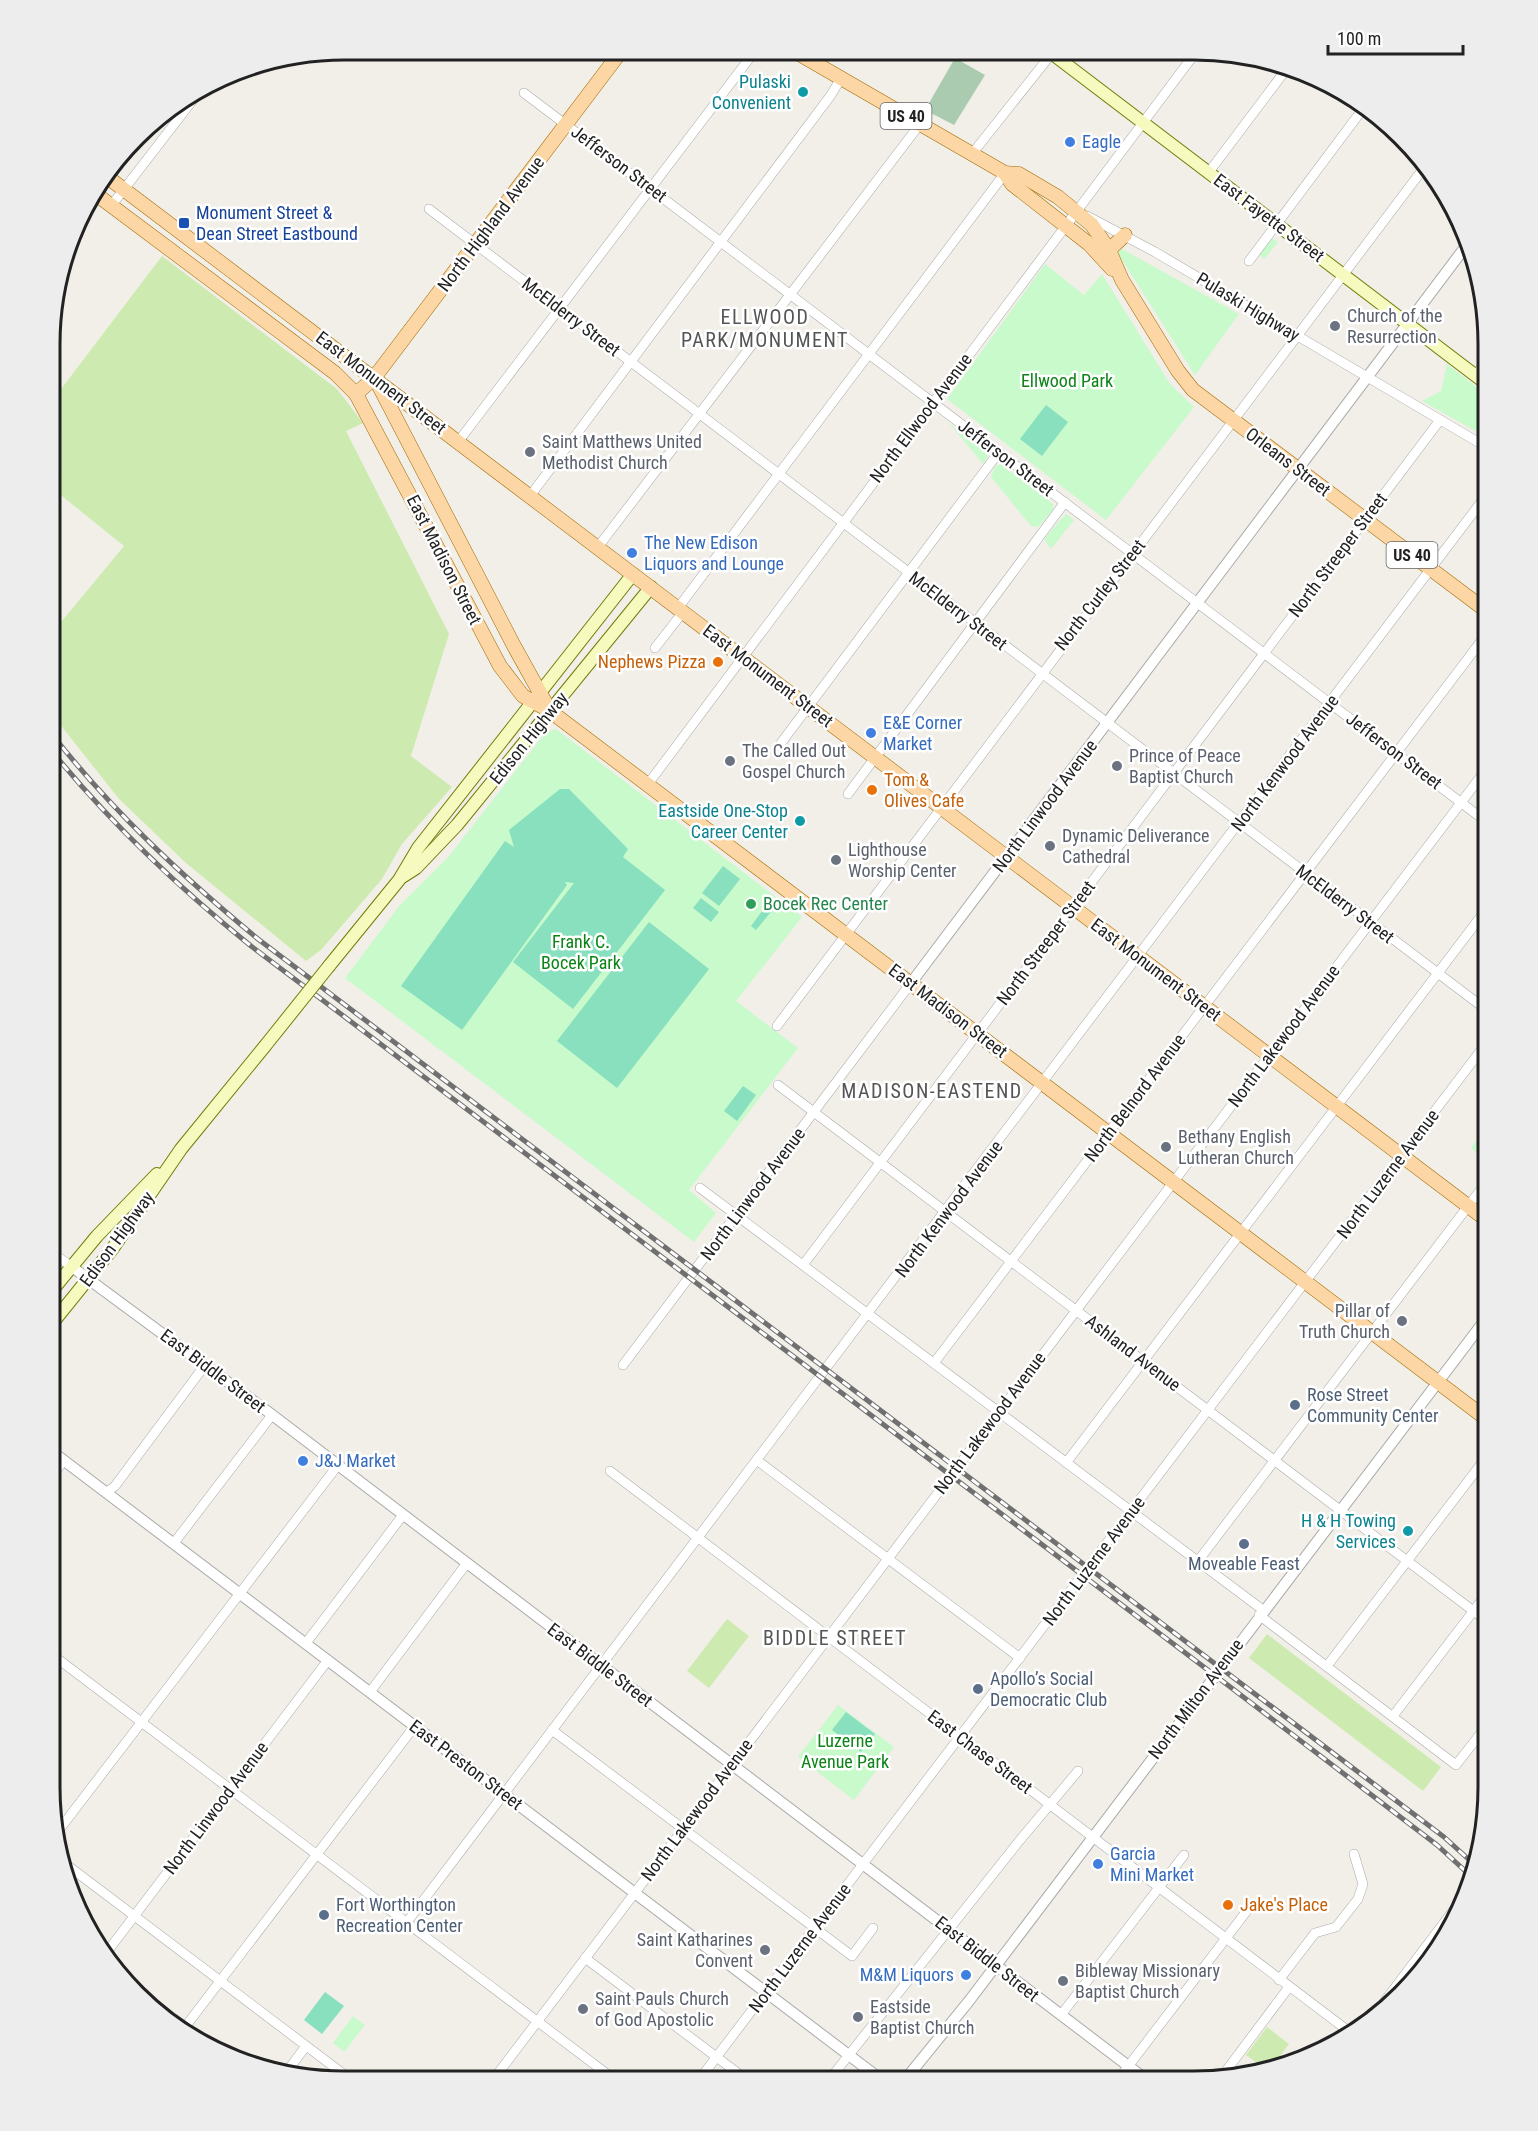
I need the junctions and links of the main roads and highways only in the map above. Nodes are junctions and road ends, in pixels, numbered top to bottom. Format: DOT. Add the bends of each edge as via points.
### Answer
graph roads {
  1 [pos="614,60"];
  2 [pos="810,60"];
  3 [pos="1062,60"];
  4 [pos="1005,173"];
  5 [pos="112,180"];
  6 [pos="101,198"];
  7 [pos="1031,198"];
  8 [pos="1077,210"];
  9 [pos="1066,225"];
  10 [pos="1125,236"];
  11 [pos="1109,250"];
  12 [pos="1122,280"];
  13 [pos="1478,376"];
  14 [pos="374,378"];
  15 [pos="356,394"];
  16 [pos="633,574"];
  17 [pos="651,587"];
  18 [pos="1478,604"];
  19 [pos="536,699"];
  20 [pos="550,711"];
  21 [pos="399,880"];
  22 [pos="181,1149"];
  23 [pos="1478,1213"];
  24 [pos="60,1281"];
  25 [pos="60,1314"];
  26 [pos="1478,1413"];
  1 -- 14 [label="main road, North Highland Avenue"];
  2 -- 4 [label="main road, Pulaski Highway / US 40"];
  3 -- 13 [label="main road, East Fayette Street"];
  4 -- 7 [label="main road, Pulaski Highway / US 40" via="1012,184"];
  4 -- 8 [label="main road, Pulaski Highway / US 40" via="1019,174"];
  5 -- 14 [label="main road, East Monument Street"];
  6 -- 15 [label="main road, East Monument Street" via="335,373"];
  7 -- 8 [label="main road" via="1042,198 1062,212"];
  7 -- 9 [label="main road, Pulaski Highway / US 40"];
  8 -- 11 [label="main road, Orleans Street / US 40"];
  9 -- 12 [label="main road, Orleans Street / US 40"];
  10 -- 11 [label="main road"];
  11 -- 12 [label="main road, Orleans Street / US 40"];
  12 -- 18 [label="main road, Orleans Street / US 40" via="1185,381"];
  14 -- 15 [label="main road, North Highland Avenue"];
  14 -- 16 [label="main road, East Monument Street"];
  14 -- 19 [label="main road, East Madison Street"];
  15 -- 19 [label="main road, East Madison Street" via="500,666 515,687"];
  16 -- 17 [label="main road, East Monument Street"];
  16 -- 19 [label="main road, Edison Highway"];
  17 -- 20 [label="main road, Edison Highway"];
  17 -- 23 [label="main road, East Monument Street"];
  19 -- 20 [label="main road, East Madison Street"];
  19 -- 21 [label="main road, Edison Highway" via="418,848"];
  20 -- 21 [label="main road, Edison Highway" via="457,825"];
  20 -- 26 [label="main road, East Madison Street"];
  21 -- 22 [label="main road, Edison Highway, bridge"];
  22 -- 24 [label="main road, Edison Highway" via="97,1236"];
  22 -- 25 [label="main road, Edison Highway"];
}
